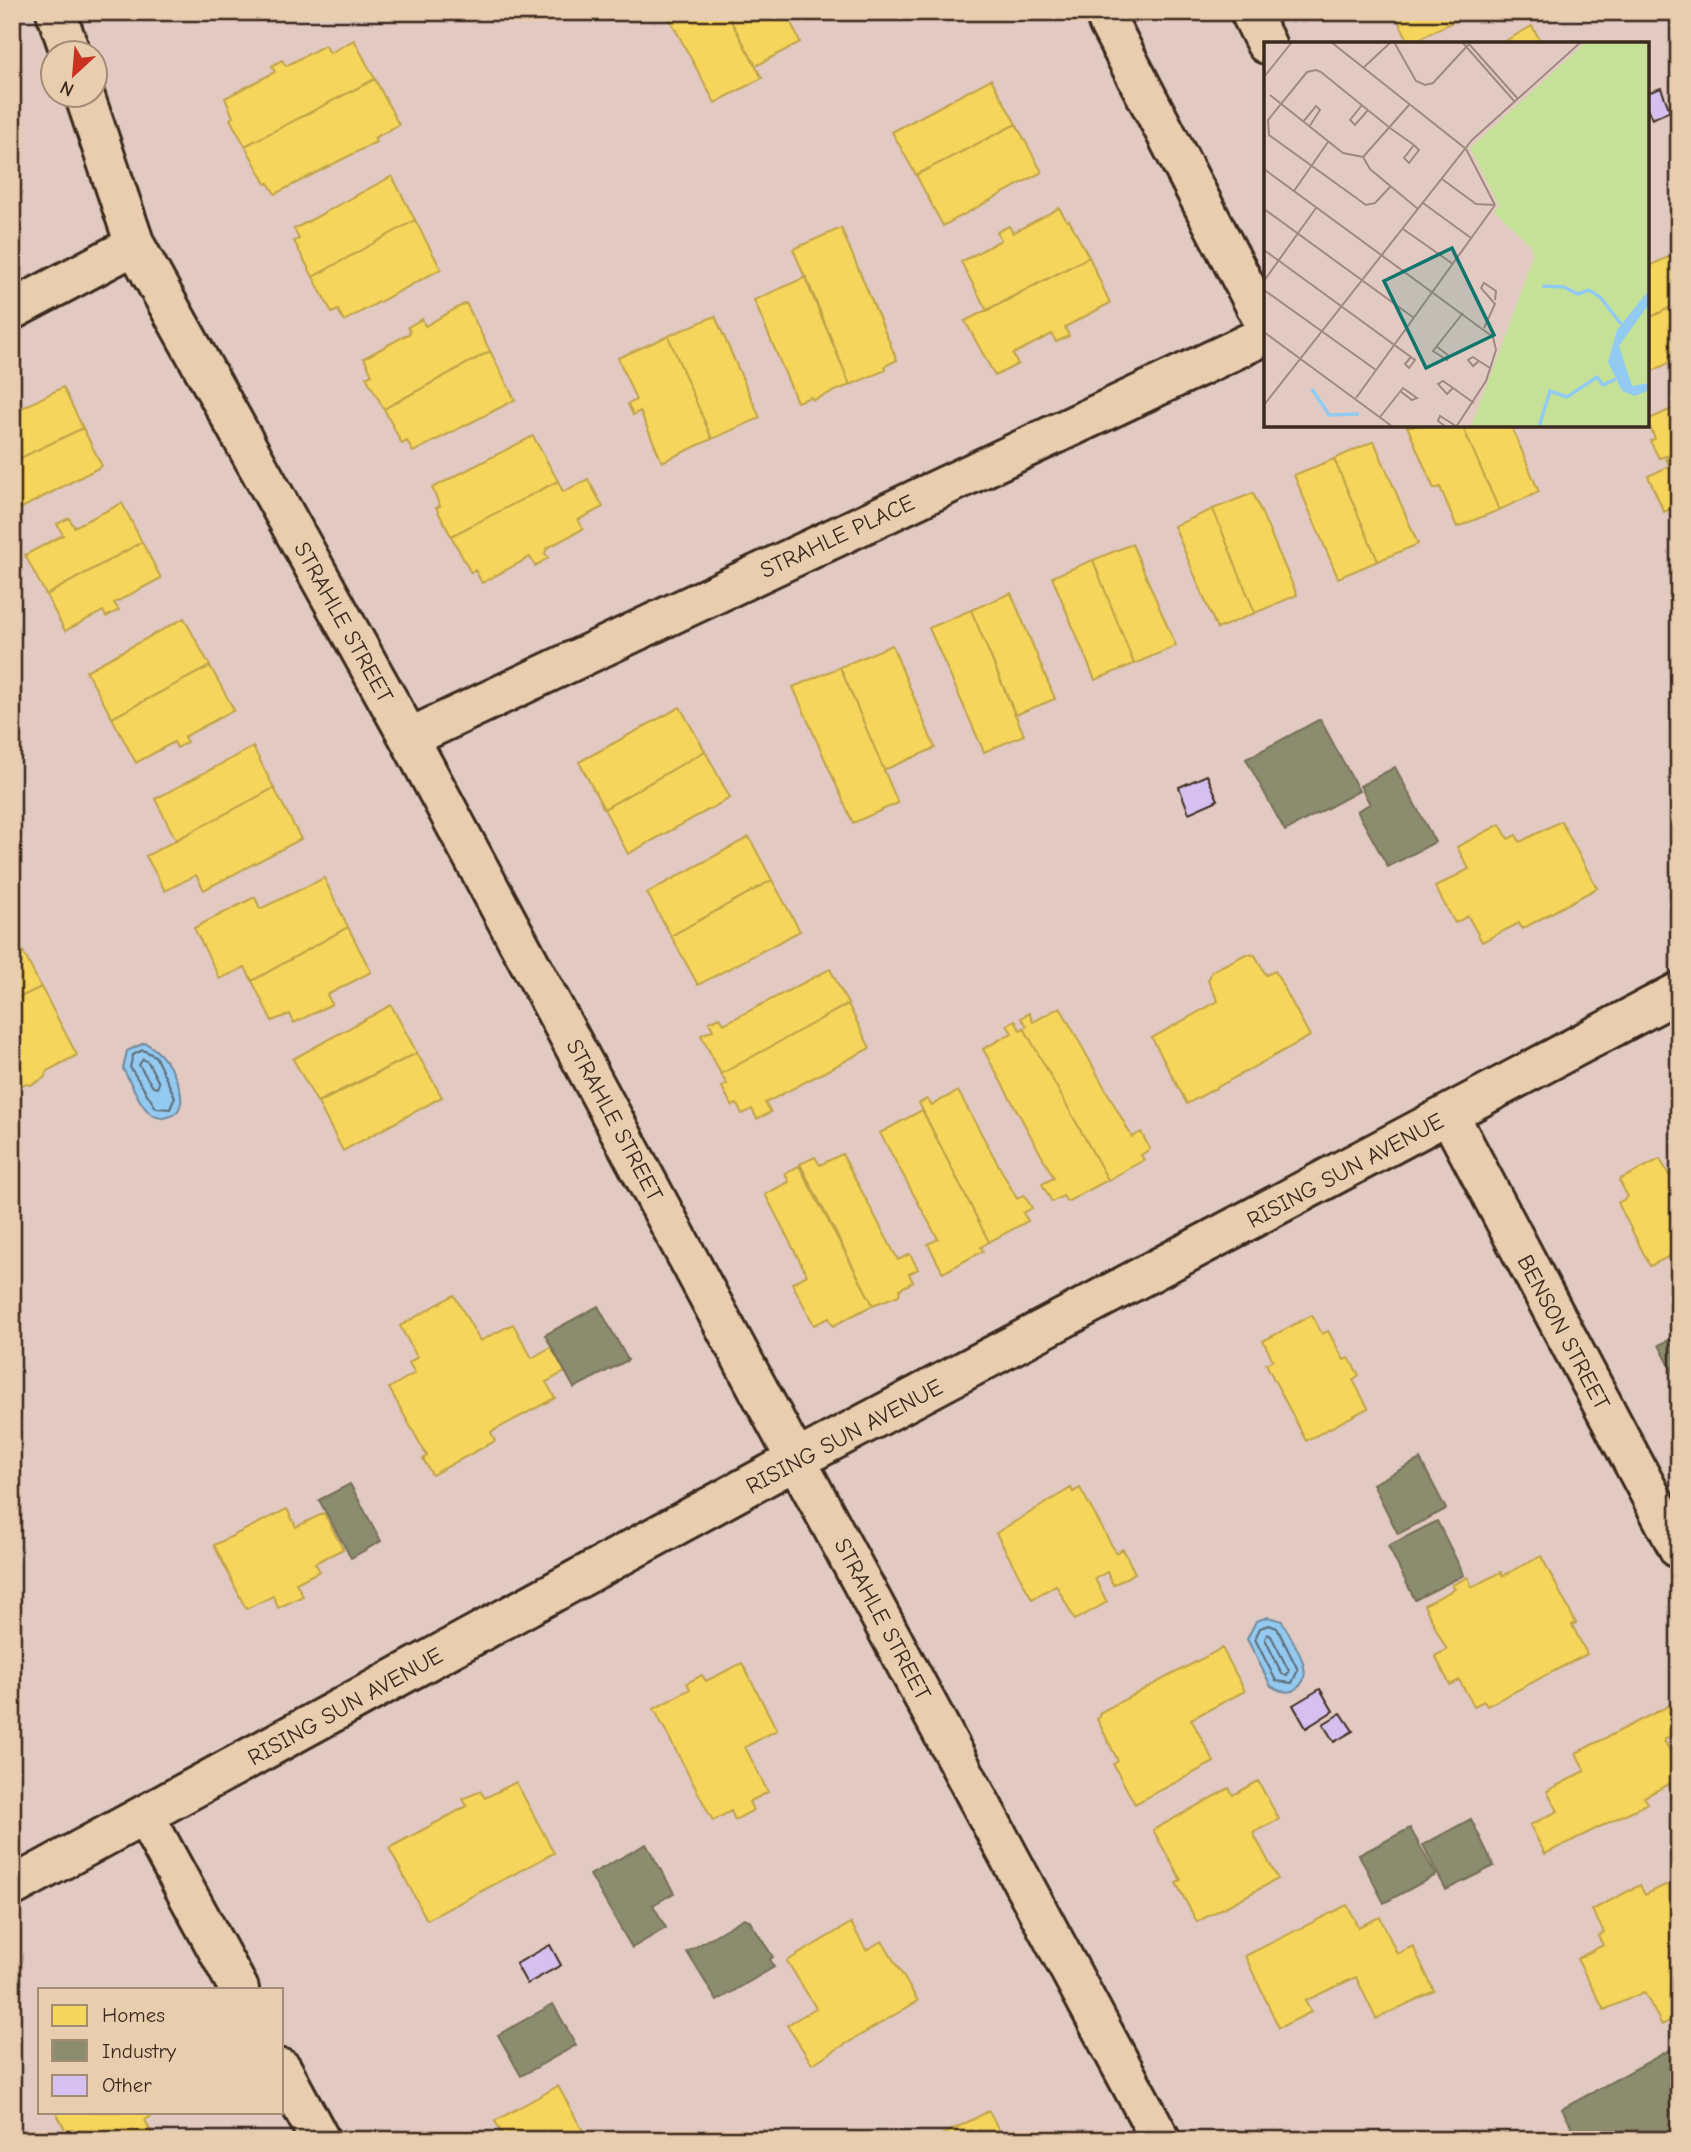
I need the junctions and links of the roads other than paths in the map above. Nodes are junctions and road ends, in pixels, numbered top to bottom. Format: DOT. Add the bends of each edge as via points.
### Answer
graph roads {
  1 [pos="56,12"];
  2 [pos="1112,12"];
  3 [pos="1250,12"];
  4 [pos="65,38"];
  5 [pos="1265,42"];
  6 [pos="90,108"];
  7 [pos="135,245"];
  8 [pos="12,310"];
  9 [pos="1264,322"];
  10 [pos="1264,336"];
  11 [pos="409,738"];
  12 [pos="1679,992"];
  13 [pos="1449,1115"];
  14 [pos="798,1460"];
  15 [pos="1679,1549"];
  16 [pos="145,1815"];
  17 [pos="12,1887"];
  18 [pos="238,1988"];
  19 [pos="284,2073"];
  20 [pos="320,2140"];
  21 [pos="1161,2140"];
  1 -- 4 [label="street"];
  2 -- 9 [label="street" via="1108,22"];
  3 -- 5 [label="street"];
  6 -- 7 [label="street, STRAHLE STREET"];
  7 -- 8 [label="street"];
  7 -- 11 [label="street, STRAHLE STREET"];
  10 -- 11 [label="street, STRAHLE PLACE"];
  11 -- 14 [label="street, STRAHLE STREET"];
  12 -- 13 [label="street, RISING SUN AVENUE"];
  13 -- 14 [label="street, RISING SUN AVENUE"];
  13 -- 15 [label="street, BENSON STREET"];
  14 -- 16 [label="street, RISING SUN AVENUE"];
  14 -- 21 [label="street, STRAHLE STREET"];
  16 -- 17 [label="street, RISING SUN AVENUE"];
  16 -- 18 [label="street"];
  19 -- 20 [label="street"];
}
